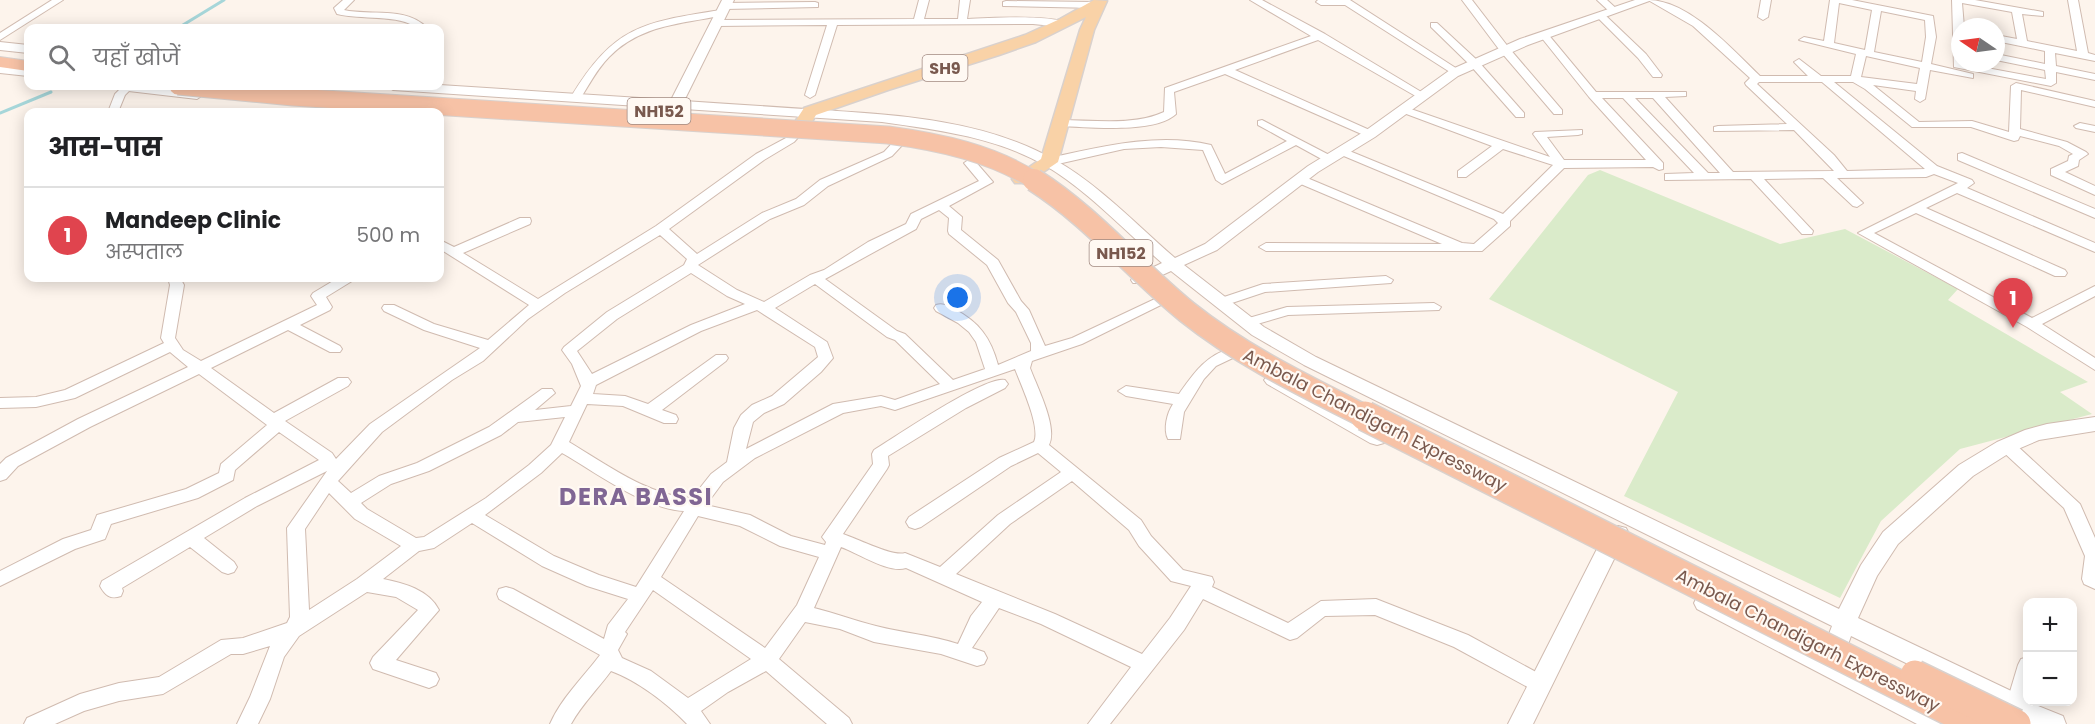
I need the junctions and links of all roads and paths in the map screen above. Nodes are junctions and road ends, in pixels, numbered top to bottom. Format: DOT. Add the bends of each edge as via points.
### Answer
graph roads {
  1 [pos="58,0"];
  2 [pos="349,0"];
  3 [pos="924,0"];
  4 [pos="965,0"];
  5 [pos="1255,0"];
  6 [pos="1467,0"];
  7 [pos="1602,0"];
  8 [pos="1646,0"];
  9 [pos="1653,0"];
  10 [pos="1766,0"];
  11 [pos="1836,0"];
  12 [pos="1903,0"];
  13 [pos="1958,0"];
  14 [pos="2073,0"];
  15 [pos="1322,2"];
  16 [pos="1098,3"];
  17 [pos="1006,4"];
  18 [pos="815,5"];
  19 [pos="1877,8"];
  20 [pos="2016,10"];
  21 [pos="723,11"];
  22 [pos="1614,11"];
  23 [pos="1902,12"];
  24 [pos="2040,14"];
  25 [pos="1601,16"];
  26 [pos="1763,17"];
  27 [pos="1959,18"];
  28 [pos="962,21"];
  29 [pos="833,22"];
  30 [pos="918,22"];
  31 [pos="418,24"];
  32 [pos="1063,24"];
  33 [pos="1434,25"];
  34 [pos="1544,35"];
  35 [pos="1321,36"];
  36 [pos="0,37"];
  37 [pos="1804,40"];
  38 [pos="2005,40"];
  39 [pos="2022,43"];
  40 [pos="1829,45"];
  41 [pos="0,46"];
  42 [pos="1946,48"];
  43 [pos="24,49"];
  44 [pos="2050,49"];
  45 [pos="1504,50"];
  46 [pos="1866,53"];
  47 [pos="0,54"];
  48 [pos="2083,55"];
  49 [pos="24,57"];
  50 [pos="2095,58"];
  51 [pos="2005,59"];
  52 [pos="0,62"];
  53 [pos="1799,62"];
  54 [pos="1474,63"];
  55 [pos="24,65"];
  56 [pos="1926,66"];
  57 [pos="2050,68"];
  58 [pos="0,69"];
  59 [pos="1951,69"];
  60 [pos="1226,70"];
  61 [pos="24,72"];
  62 [pos="1457,72"];
  63 [pos="1970,72"];
  64 [pos="1977,72"];
  65 [pos="1657,75"];
  66 [pos="2095,77"];
  67 [pos="1756,79"];
  68 [pos="1855,79"];
  69 [pos="1822,80"];
  70 [pos="2016,86"];
  71 [pos="444,89"];
  72 [pos="122,90"];
  73 [pos="156,90"];
  74 [pos="222,90"];
  75 [pos="321,90"];
  76 [pos="1625,94"];
  77 [pos="1656,94"];
  78 [pos="1682,94"];
  79 [pos="1593,95"];
  80 [pos="1423,96"];
  81 [pos="576,97"];
  82 [pos="676,104"];
  83 [pos="810,104"];
  84 [pos="2095,104"];
  85 [pos="718,107"];
  86 [pos="115,108"];
  87 [pos="384,108"];
  88 [pos="1405,110"];
  89 [pos="444,111"];
  90 [pos="1558,112"];
  91 [pos="1520,115"];
  92 [pos="1060,123"];
  93 [pos="1262,123"];
  94 [pos="704,125"];
  95 [pos="1796,127"];
  96 [pos="2086,127"];
  97 [pos="1718,129"];
  98 [pos="2015,131"];
  99 [pos="798,132"];
  100 [pos="1578,132"];
  101 [pos="1370,134"];
  102 [pos="901,140"];
  103 [pos="1295,141"];
  104 [pos="2086,141"];
  105 [pos="1501,145"];
  106 [pos="1337,156"];
  107 [pos="1962,157"];
  108 [pos="1049,162"];
  109 [pos="970,163"];
  110 [pos="1656,163"];
  111 [pos="1561,164"];
  112 [pos="1933,169"];
  113 [pos="1994,171"];
  114 [pos="1462,174"];
  115 [pos="1843,174"];
  116 [pos="1827,175"];
  117 [pos="1704,177"];
  118 [pos="1731,177"];
  119 [pos="1755,177"];
  120 [pos="1021,179"];
  121 [pos="1300,179"];
  122 [pos="1964,186"];
  123 [pos="2095,191"];
  124 [pos="1857,203"];
  125 [pos="940,205"];
  126 [pos="1916,208"];
  127 [pos="2095,214"];
  128 [pos="525,221"];
  129 [pos="1503,221"];
  130 [pos="661,229"];
  131 [pos="1807,231"];
  132 [pos="444,246"];
  133 [pos="1266,247"];
  134 [pos="1460,247"];
  135 [pos="2095,248"];
  136 [pos="453,252"];
  137 [pos="693,263"];
  138 [pos="1175,265"];
  139 [pos="2060,273"];
  140 [pos="815,278"];
  141 [pos="1139,280"];
  142 [pos="1386,280"];
  143 [pos="176,282"];
  144 [pos="341,282"];
  145 [pos="2095,290"];
  146 [pos="1162,301"];
  147 [pos="1220,303"];
  148 [pos="538,305"];
  149 [pos="761,307"];
  150 [pos="1434,307"];
  151 [pos="389,308"];
  152 [pos="941,308"];
  153 [pos="1247,323"];
  154 [pos="287,324"];
  155 [pos="2032,324"];
  156 [pos="172,345"];
  157 [pos="491,346"];
  158 [pos="335,349"];
  159 [pos="1232,353"];
  160 [pos="1031,357"];
  161 [pos="721,358"];
  162 [pos="2095,365"];
  163 [pos="198,366"];
  164 [pos="998,378"];
  165 [pos="344,382"];
  166 [pos="589,382"];
  167 [pos="952,387"];
  168 [pos="1126,391"];
  169 [pos="548,393"];
  170 [pos="1183,400"];
  171 [pos="0,402"];
  172 [pos="579,405"];
  173 [pos="649,411"];
  174 [pos="514,417"];
  175 [pos="670,419"];
  176 [pos="276,423"];
  177 [pos="2095,424"];
  178 [pos="1174,435"];
  179 [pos="559,444"];
  180 [pos="1040,446"];
  181 [pos="2007,446"];
  182 [pos="734,466"];
  183 [pos="331,472"];
  184 [pos="1073,474"];
  185 [pos="0,475"];
  186 [pos="350,502"];
  187 [pos="695,507"];
  188 [pos="471,515"];
  189 [pos="1630,518"];
  190 [pos="915,522"];
  191 [pos="191,538"];
  192 [pos="414,545"];
  193 [pos="833,546"];
  194 [pos="1607,551"];
  195 [pos="228,567"];
  196 [pos="943,576"];
  197 [pos="0,579"];
  198 [pos="2095,582"];
  199 [pos="364,584"];
  200 [pos="644,586"];
  201 [pos="1199,589"];
  202 [pos="114,591"];
  203 [pos="506,594"];
  204 [pos="995,599"];
  205 [pos="801,613"];
  206 [pos="1844,622"];
  207 [pos="292,630"];
  208 [pos="609,653"];
  209 [pos="767,660"];
  210 [pos="1144,665"];
  211 [pos="1829,667"];
  212 [pos="429,679"];
  213 [pos="1540,684"];
  214 [pos="2023,686"];
  215 [pos="2016,715"];
  216 [pos="694,717"];
  217 [pos="34,724"];
  218 [pos="248,724"];
  219 [pos="560,724"];
  220 [pos="842,724"];
  221 [pos="1098,724"];
  222 [pos="1520,724"];
  223 [pos="1941,724"];
  224 [pos="1977,724"];
  225 [pos="2054,724"];
  1 -- 36 [label="street"];
  2 -- 31 [label="street" via="339,8 340,12"];
  3 -- 30 [label="street"];
  4 -- 28 [label="street"];
  5 -- 35 [label="street"];
  6 -- 45 [label="street"];
  7 -- 22 [label="street"];
  8 -- 22 [label="street"];
  9 -- 67 [label="street" via="1674,8 1705,29"];
  10 -- 26 [label="street"];
  11 -- 19 [label="street"];
  11 -- 40 [label="street"];
  12 -- 23 [label="street"];
  13 -- 20 [label="street"];
  13 -- 27 [label="street"];
  14 -- 48 [label="street"];
  15 -- 62 [label="street" via="1347,2"];
  16 -- 17 [label="street"];
  16 -- 32 [label="main road, SH9"];
  16 -- 92 [label="main road"];
  18 -- 21 [label="street"];
  19 -- 23 [label="street"];
  19 -- 46 [label="street"];
  20 -- 24 [label="street"];
  20 -- 39 [label="street"];
  21 -- 29 [label="street"];
  21 -- 81 [label="street" via="670,20 632,33 606,52"];
  21 -- 82 [label="street"];
  22 -- 25 [label="street"];
  23 -- 42 [label="street" via="1930,18"];
  25 -- 34 [label="street"];
  25 -- 65 [label="street"];
  28 -- 30 [label="street"];
  28 -- 32 [label="street"];
  29 -- 30 [label="street"];
  29 -- 83 [label="street"];
  32 -- 83 [label="main road, SH9" via="1012,45"];
  33 -- 54 [label="street"];
  34 -- 45 [label="street"];
  34 -- 79 [label="street"];
  35 -- 60 [label="street"];
  35 -- 80 [label="street"];
  37 -- 40 [label="street"];
  38 -- 39 [label="street"];
  39 -- 44 [label="street"];
  40 -- 46 [label="street"];
  41 -- 43 [label="street"];
  42 -- 56 [label="street"];
  44 -- 48 [label="street"];
  44 -- 57 [label="street"];
  45 -- 54 [label="street"];
  45 -- 90 [label="street"];
  46 -- 56 [label="street"];
  46 -- 68 [label="street"];
  47 -- 49 [label="highway"];
  48 -- 50 [label="street"];
  51 -- 57 [label="street"];
  52 -- 55 [label="highway"];
  53 -- 69 [label="street"];
  54 -- 62 [label="street"];
  54 -- 91 [label="street"];
  56 -- 59 [label="street"];
  56 -- 68 [label="street" via="1921,94"];
  57 -- 64 [label="street" via="2051,83"];
  57 -- 66 [label="street"];
  58 -- 61 [label="street"];
  60 -- 92 [label="street" via="1169,90 1170,114 1163,118"];
  60 -- 101 [label="street"];
  62 -- 80 [label="street"];
  63 -- 70 [label="street"];
  67 -- 69 [label="street"];
  67 -- 95 [label="street" via="1750,83"];
  68 -- 69 [label="street"];
  68 -- 98 [label="street" via="1916,125 1972,124 2014,138"];
  69 -- 112 [label="street"];
  70 -- 84 [label="street"];
  70 -- 98 [label="street"];
  71 -- 81 [label="street"];
  72 -- 86 [label="street"];
  73 -- 87 [label="street"];
  74 -- 224 [label="highway, Ambala Chandigarh Expressway / NH152, bridge" via="866,133 921,139 974,152 1021,172 1054,192 1211,332 1262,364"];
  75 -- 215 [label="highway, Ambala Chandigarh Expressway / NH152, bridge" via="881,126 983,145 1035,167 1073,190 1185,291 1288,363"];
  76 -- 77 [label="street"];
  76 -- 79 [label="street"];
  76 -- 117 [label="street"];
  77 -- 78 [label="street"];
  77 -- 118 [label="street"];
  79 -- 110 [label="street"];
  80 -- 88 [label="street"];
  81 -- 82 [label="street"];
  82 -- 85 [label="street"];
  83 -- 85 [label="street"];
  83 -- 99 [label="main road"];
  83 -- 108 [label="street" via="962,130"];
  85 -- 94 [label="street"];
  88 -- 101 [label="street"];
  88 -- 105 [label="street"];
  89 -- 94 [label="street"];
  92 -- 108 [label="main road"];
  93 -- 103 [label="street"];
  94 -- 99 [label="street"];
  95 -- 97 [label="street"];
  95 -- 115 [label="street"];
  96 -- 104 [label="street"];
  98 -- 123 [label="street" via="2063,144 2082,154 2073,159 2074,163 2055,172"];
  99 -- 102 [label="street"];
  99 -- 130 [label="street"];
  100 -- 111 [label="street" via="1539,134"];
  101 -- 106 [label="street"];
  102 -- 120 [label="street" via="963,154"];
  102 -- 137 [label="street" via="888,154 824,183 800,202 766,216"];
  103 -- 106 [label="street"];
  103 -- 108 [label="street" via="1222,180 1207,147 1124,146"];
  105 -- 111 [label="street"];
  105 -- 114 [label="street"];
  106 -- 121 [label="street"];
  106 -- 129 [label="street"];
  107 -- 113 [label="street"];
  108 -- 120 [label="main road"];
  108 -- 138 [label="street" via="1071,176"];
  109 -- 125 [label="street" via="987,182"];
  110 -- 111 [label="street"];
  110 -- 117 [label="street" via="1670,179"];
  111 -- 129 [label="street"];
  112 -- 115 [label="street" via="1926,173"];
  112 -- 122 [label="street"];
  113 -- 122 [label="street"];
  113 -- 127 [label="street"];
  115 -- 116 [label="street"];
  116 -- 119 [label="street"];
  116 -- 124 [label="street"];
  117 -- 118 [label="street"];
  118 -- 119 [label="street"];
  119 -- 131 [label="street"];
  120 -- 141 [label="street" via="1052,199"];
  121 -- 134 [label="street"];
  121 -- 138 [label="street" via="1228,236"];
  122 -- 126 [label="street"];
  122 -- 135 [label="street"];
  125 -- 140 [label="street" via="916,217 911,226"];
  125 -- 160 [label="street" via="956,217 954,231 993,263 1022,309 1038,342"];
  126 -- 139 [label="street"];
  126 -- 155 [label="street" via="1864,233"];
  128 -- 136 [label="street"];
  129 -- 134 [label="street" via="1477,248"];
  130 -- 137 [label="street"];
  130 -- 148 [label="street"];
  132 -- 136 [label="street"];
  133 -- 134 [label="street"];
  136 -- 148 [label="street"];
  137 -- 149 [label="street" via="732,293"];
  137 -- 166 [label="street" via="569,350"];
  138 -- 141 [label="street"];
  138 -- 147 [label="street"];
  140 -- 149 [label="street"];
  140 -- 167 [label="street" via="900,337"];
  141 -- 146 [label="street"];
  142 -- 147 [label="street" via="1263,288"];
  143 -- 156 [label="street" via="168,339"];
  144 -- 154 [label="street" via="318,296 325,307"];
  145 -- 155 [label="street"];
  146 -- 159 [label="street"];
  146 -- 160 [label="street" via="1077,341"];
  147 -- 153 [label="street"];
  148 -- 157 [label="street"];
  149 -- 166 [label="street" via="696,328"];
  149 -- 182 [label="street" via="822,345 826,358 778,400 747,419"];
  150 -- 153 [label="street" via="1287,311"];
  151 -- 157 [label="street" via="429,327"];
  152 -- 164 [label="street" via="979,333 989,365"];
  153 -- 189 [label="street" via="1310,361"];
  154 -- 158 [label="street"];
  154 -- 163 [label="street"];
  155 -- 162 [label="street"];
  156 -- 163 [label="street" via="177,353"];
  156 -- 171 [label="street" via="70,394 36,402"];
  157 -- 183 [label="street" via="375,428"];
  159 -- 170 [label="street" via="1211,363"];
  159 -- 194 [label="street" via="1358,428"];
  160 -- 164 [label="street"];
  160 -- 180 [label="street" via="1022,368 1041,419 1044,438"];
  161 -- 173 [label="street"];
  163 -- 176 [label="street"];
  163 -- 185 [label="street" via="12,462"];
  164 -- 167 [label="street"];
  164 -- 193 [label="street" via="880,454 881,465 831,537"];
  165 -- 176 [label="street"];
  166 -- 172 [label="street"];
  167 -- 182 [label="street" via="895,405 881,400 839,408 749,454"];
  168 -- 170 [label="street"];
  169 -- 174 [label="street"];
  170 -- 178 [label="street" via="1176,412"];
  172 -- 173 [label="street" via="625,401"];
  172 -- 174 [label="street"];
  172 -- 179 [label="street"];
  173 -- 175 [label="street"];
  174 -- 186 [label="street" via="495,431 423,467 385,480"];
  176 -- 183 [label="street" via="326,457"];
  176 -- 197 [label="street" via="227,468 226,476 192,494 103,520 99,534 69,544"];
  177 -- 181 [label="street" via="2052,429"];
  179 -- 187 [label="street" via="643,492"];
  179 -- 188 [label="street" via="535,469"];
  180 -- 184 [label="street"];
  180 -- 190 [label="street" via="1005,462"];
  181 -- 198 [label="street" via="2071,504 2094,556 2091,579"];
  181 -- 206 [label="street" via="1961,473 1887,542"];
  182 -- 187 [label="street" via="717,478"];
  183 -- 186 [label="street"];
  183 -- 191 [label="street" via="250,502"];
  183 -- 207 [label="street" via="296,528 300,619"];
  184 -- 196 [label="street" via="1025,501 969,548"];
  184 -- 201 [label="street" via="1135,525 1177,576 1204,582"];
  186 -- 192 [label="street" via="362,514"];
  187 -- 193 [label="street" via="744,520 786,541"];
  187 -- 200 [label="street"];
  188 -- 192 [label="street" via="428,543"];
  188 -- 200 [label="street" via="548,561 594,581"];
  189 -- 194 [label="street"];
  189 -- 206 [label="street"];
  191 -- 195 [label="street"];
  191 -- 202 [label="street" via="109,586"];
  192 -- 199 [label="street"];
  193 -- 196 [label="street" via="869,550 882,558 900,563 905,560"];
  193 -- 205 [label="street"];
  194 -- 211 [label="street"];
  194 -- 213 [label="street"];
  196 -- 204 [label="street"];
  199 -- 207 [label="street"];
  199 -- 212 [label="street" via="411,594 430,610 380,663"];
  200 -- 208 [label="street" via="615,631"];
  200 -- 209 [label="street"];
  201 -- 210 [label="street"];
  201 -- 213 [label="street" via="1290,632 1321,609 1376,607 1461,641"];
  203 -- 208 [label="street"];
  204 -- 205 [label="street" via="978,622 972,650 874,634"];
  204 -- 210 [label="street" via="1048,619"];
  205 -- 209 [label="street"];
  206 -- 211 [label="street"];
  206 -- 215 [label="street"];
  207 -- 217 [label="street" via="243,646 228,646 163,685 80,704"];
  207 -- 218 [label="street" via="275,654"];
  208 -- 216 [label="street" via="614,664 642,674"];
  208 -- 219 [label="street"];
  209 -- 216 [label="street" via="721,686"];
  209 -- 220 [label="street"];
  210 -- 221 [label="street"];
  211 -- 223 [label="street"];
  213 -- 222 [label="street"];
  214 -- 215 [label="street"];
  215 -- 225 [label="street"];
}
